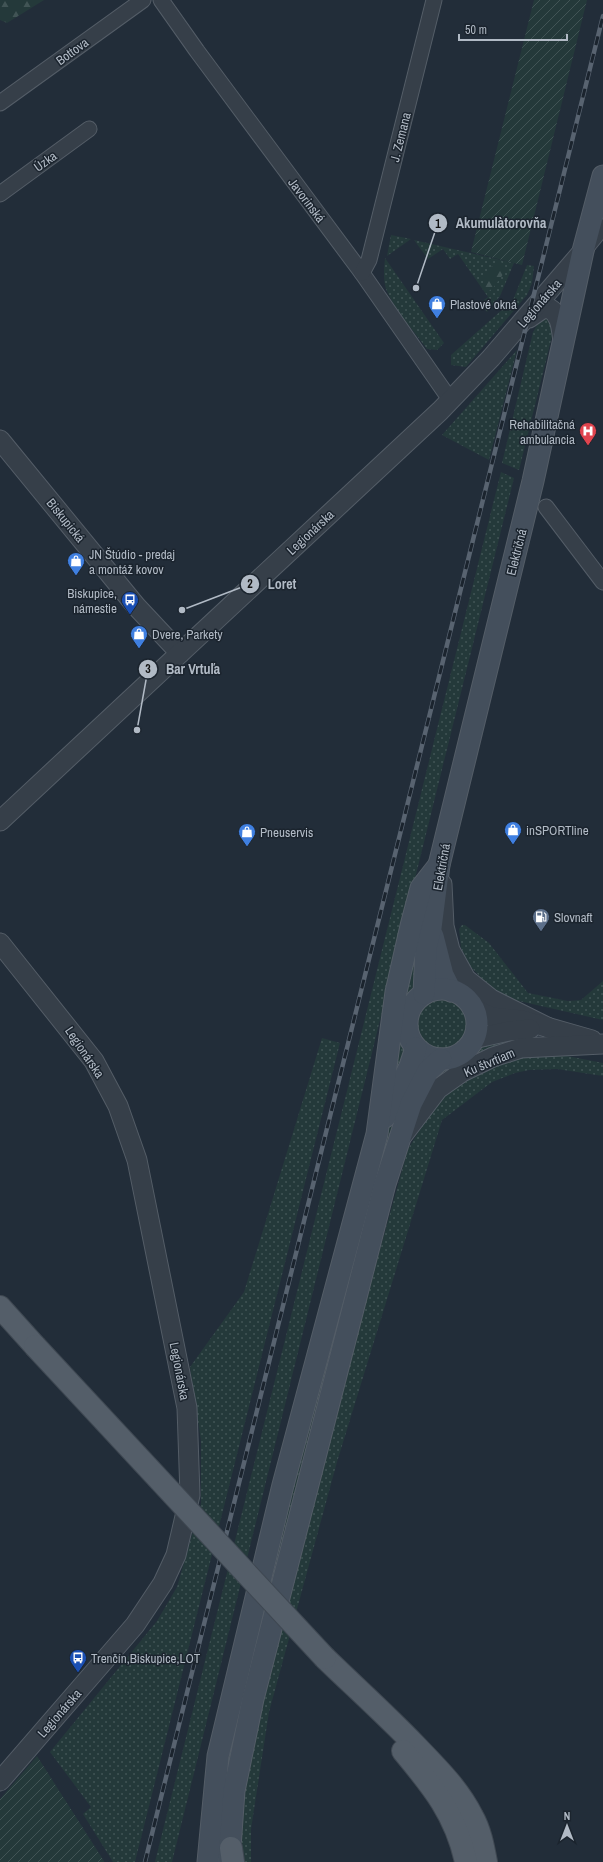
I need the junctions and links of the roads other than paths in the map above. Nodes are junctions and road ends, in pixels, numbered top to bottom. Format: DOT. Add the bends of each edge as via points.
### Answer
graph roads {
  1 [pos="143,0"];
  2 [pos="161,0"];
  3 [pos="434,0"];
  4 [pos="0,103"];
  5 [pos="89,129"];
  6 [pos="603,176"];
  7 [pos="0,194"];
  8 [pos="603,227"];
  9 [pos="583,251"];
  10 [pos="362,273"];
  11 [pos="520,325"];
  12 [pos="563,341"];
  13 [pos="451,401"];
  14 [pos="0,440"];
  15 [pos="546,507"];
  16 [pos="603,582"];
  17 [pos="180,653"];
  18 [pos="0,821"];
  19 [pos="439,865"];
  20 [pos="431,928"];
  21 [pos="0,943"];
  22 [pos="451,991"];
  23 [pos="424,994"];
  24 [pos="472,1008"];
  25 [pos="549,1028"];
  26 [pos="473,1039"];
  27 [pos="603,1044"];
  28 [pos="416,1048"];
  29 [pos="441,1059"];
  30 [pos="377,1134"];
  31 [pos="402,1136"];
  32 [pos="0,1307"];
  33 [pos="325,1658"];
  34 [pos="0,1781"];
  35 [pos="210,1827"];
  36 [pos="231,1857"];
  37 [pos="200,1862"];
  38 [pos="208,1862"];
  39 [pos="466,1862"];
  40 [pos="486,1862"];
  1 -- 4 [label="street, Bottova"];
  2 -- 10 [label="street, Javorinská"];
  3 -- 10 [label="street, J. Zemana" via="369,260"];
  5 -- 7 [label="street, Úzka"];
  6 -- 9 [label="main road, Električná"];
  8 -- 9 [label="street, Legionárska"];
  9 -- 11 [label="street, Legionárska"];
  9 -- 12 [label="main road, Električná"];
  10 -- 13 [label="street, Javorinská"];
  11 -- 12 [label="street" via="542,309 549,308 560,321"];
  11 -- 13 [label="street, Legionárska"];
  12 -- 19 [label="main road, Električná" via="533,481"];
  13 -- 17 [label="street, Legionárska"];
  14 -- 17 [label="street, Biskupická" via="136,606"];
  15 -- 16 [label="street"];
  17 -- 18 [label="street, Legionárska"];
  19 -- 20 [label="main road, Električná"];
  19 -- 25 [label="street" via="444,901 444,926 450,950 466,979 491,999"];
  19 -- 30 [label="main road" via="421,888 409,933 396,992"];
  20 -- 22 [label="main road, Električná" via="443,975"];
  20 -- 23 [label="main road, Električná" via="426,948"];
  21 -- 34 [label="street, Legionárska" via="94,1061 118,1106 137,1160 187,1408 190,1495 176,1555 163,1583 135,1625"];
  22 -- 23 [label="main road"];
  22 -- 24 [label="main road" via="463,997"];
  23 -- 28 [label="main road" via="416,1000 407,1019 410,1039"];
  24 -- 25 [label="street, Ku štvrtiam" via="492,1016 522,1020"];
  24 -- 26 [label="main road" via="476,1018"];
  25 -- 26 [label="street, Ku štvrtiam" via="509,1031"];
  25 -- 27 [label="street, Ku štvrtiam"];
  26 -- 29 [label="main road" via="460,1054"];
  27 -- 31 [label="street, Ku štvrtiam" via="521,1048 493,1057 462,1072 438,1089"];
  28 -- 29 [label="main road" via="432,1058"];
  28 -- 30 [label="main road"];
  29 -- 31 [label="main road" via="428,1071 411,1104"];
  30 -- 35 [label="main road" via="282,1485 218,1756"];
  31 -- 36 [label="main road" via="385,1184 253,1699 234,1791"];
  32 -- 33 [label="main road, bridge"];
  33 -- 39 [label="main road" via="418,1769 447,1808 461,1839"];
  33 -- 40 [label="main road" via="442,1772 458,1792 475,1822"];
  35 -- 37 [label="main road"];
  35 -- 38 [label="main road"];
}
